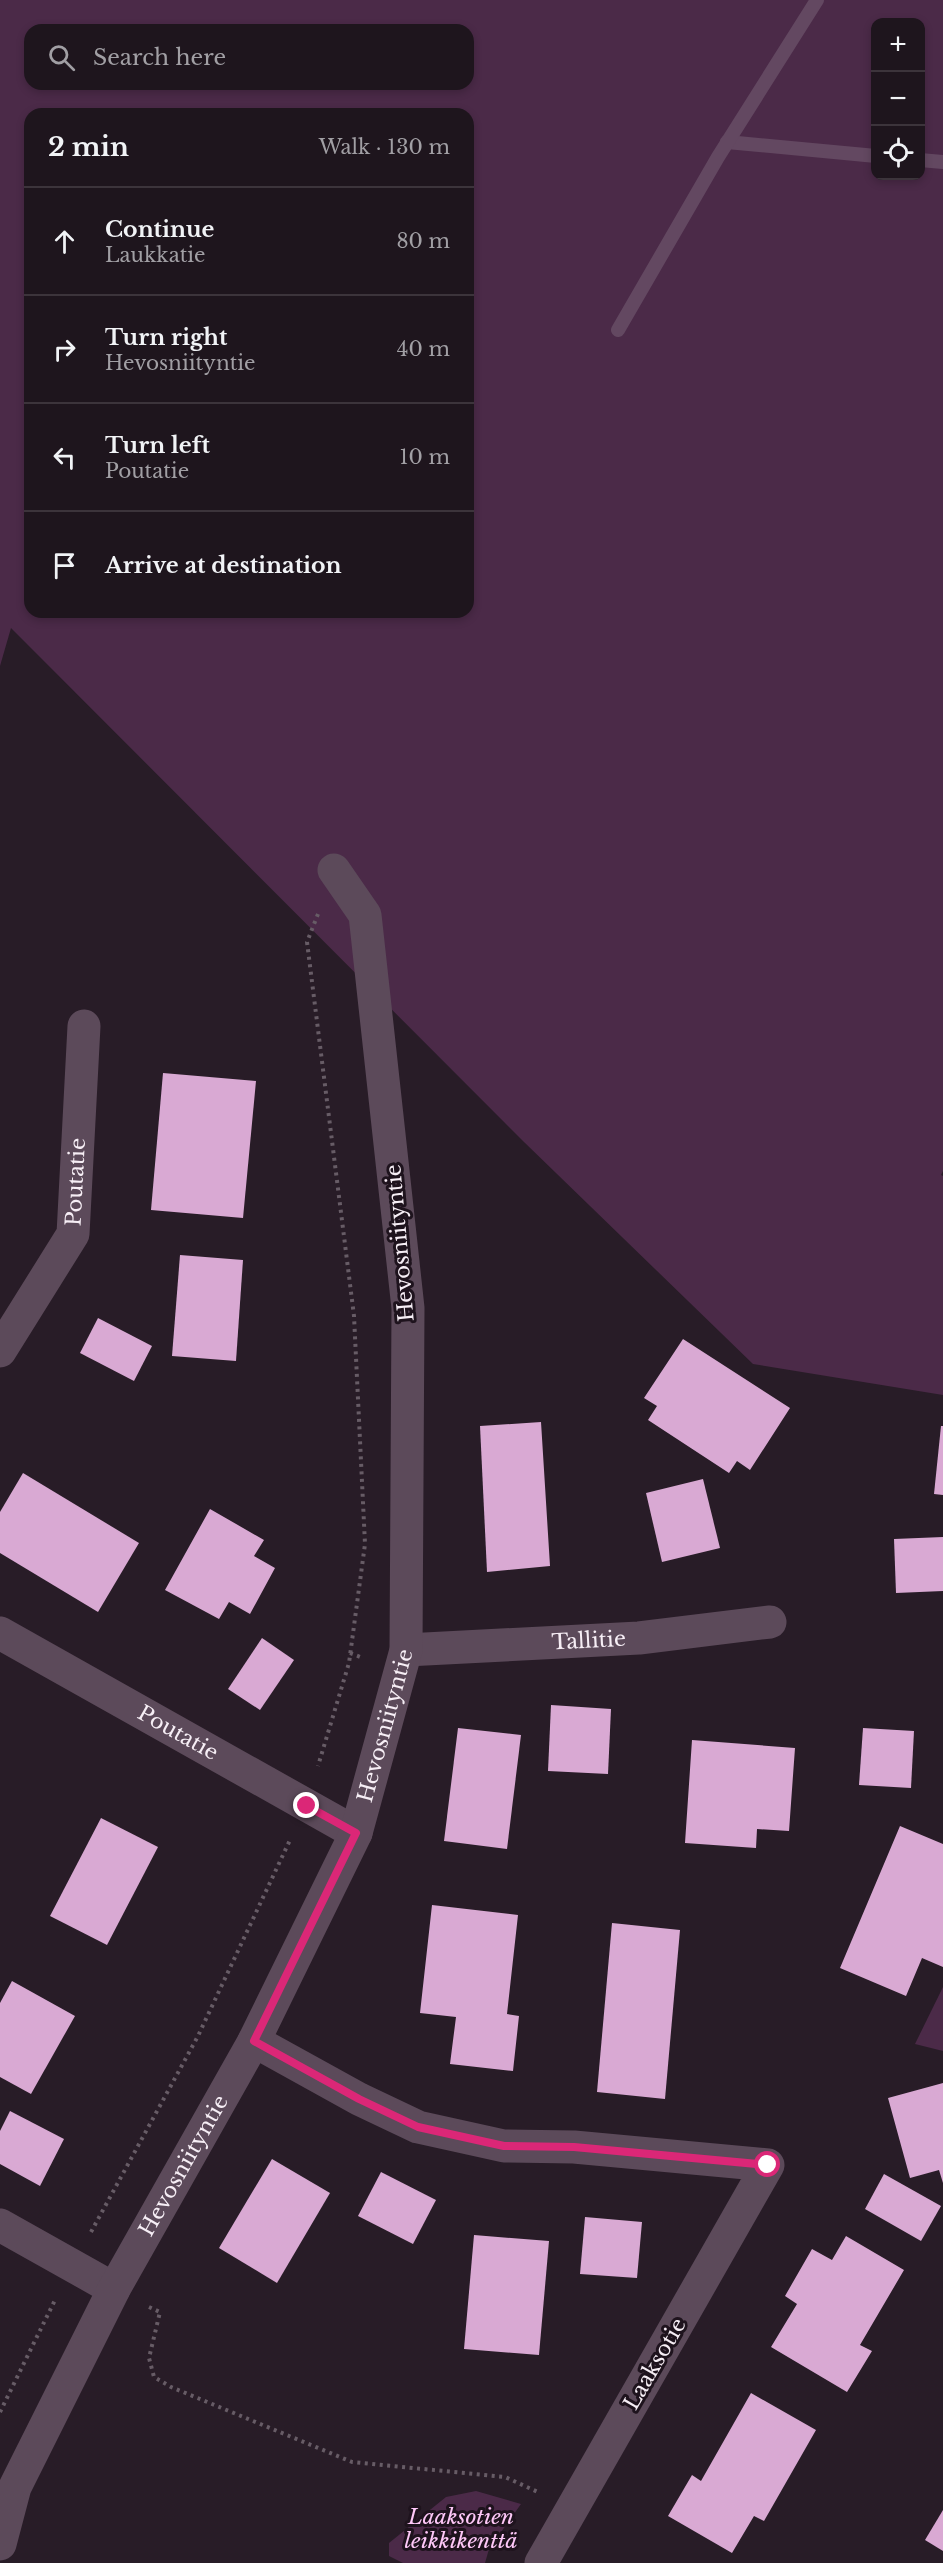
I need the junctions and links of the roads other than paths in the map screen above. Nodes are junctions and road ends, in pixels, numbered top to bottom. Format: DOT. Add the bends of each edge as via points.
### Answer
graph roads {
  1 [pos="334,870"];
  2 [pos="84,1026"];
  3 [pos="0,1351"];
  4 [pos="770,1622"];
  5 [pos="0,1633"];
  6 [pos="406,1650"];
  7 [pos="356,1833"];
  8 [pos="254,2041"];
  9 [pos="0,2225"];
  10 [pos="114,2289"];
  11 [pos="0,2544"];
  12 [pos="541,2563"];
  1 -- 6 [label="street, Hevosniityntie" via="365,915 408,1308"];
  2 -- 3 [label="street, Poutatie" via="73,1234"];
  4 -- 6 [label="street, Tallitie" via="639,1638"];
  5 -- 7 [label="street, Poutatie"];
  6 -- 7 [label="street, Hevosniityntie"];
  7 -- 8 [label="street, Hevosniityntie"];
  8 -- 10 [label="street, Hevosniityntie"];
  8 -- 12 [label="street, Laaksotie" via="418,2127 504,2146 574,2147 768,2165"];
  9 -- 10 [label="street"];
  10 -- 11 [label="street, Hevosniityntie" via="15,2487"];
}
